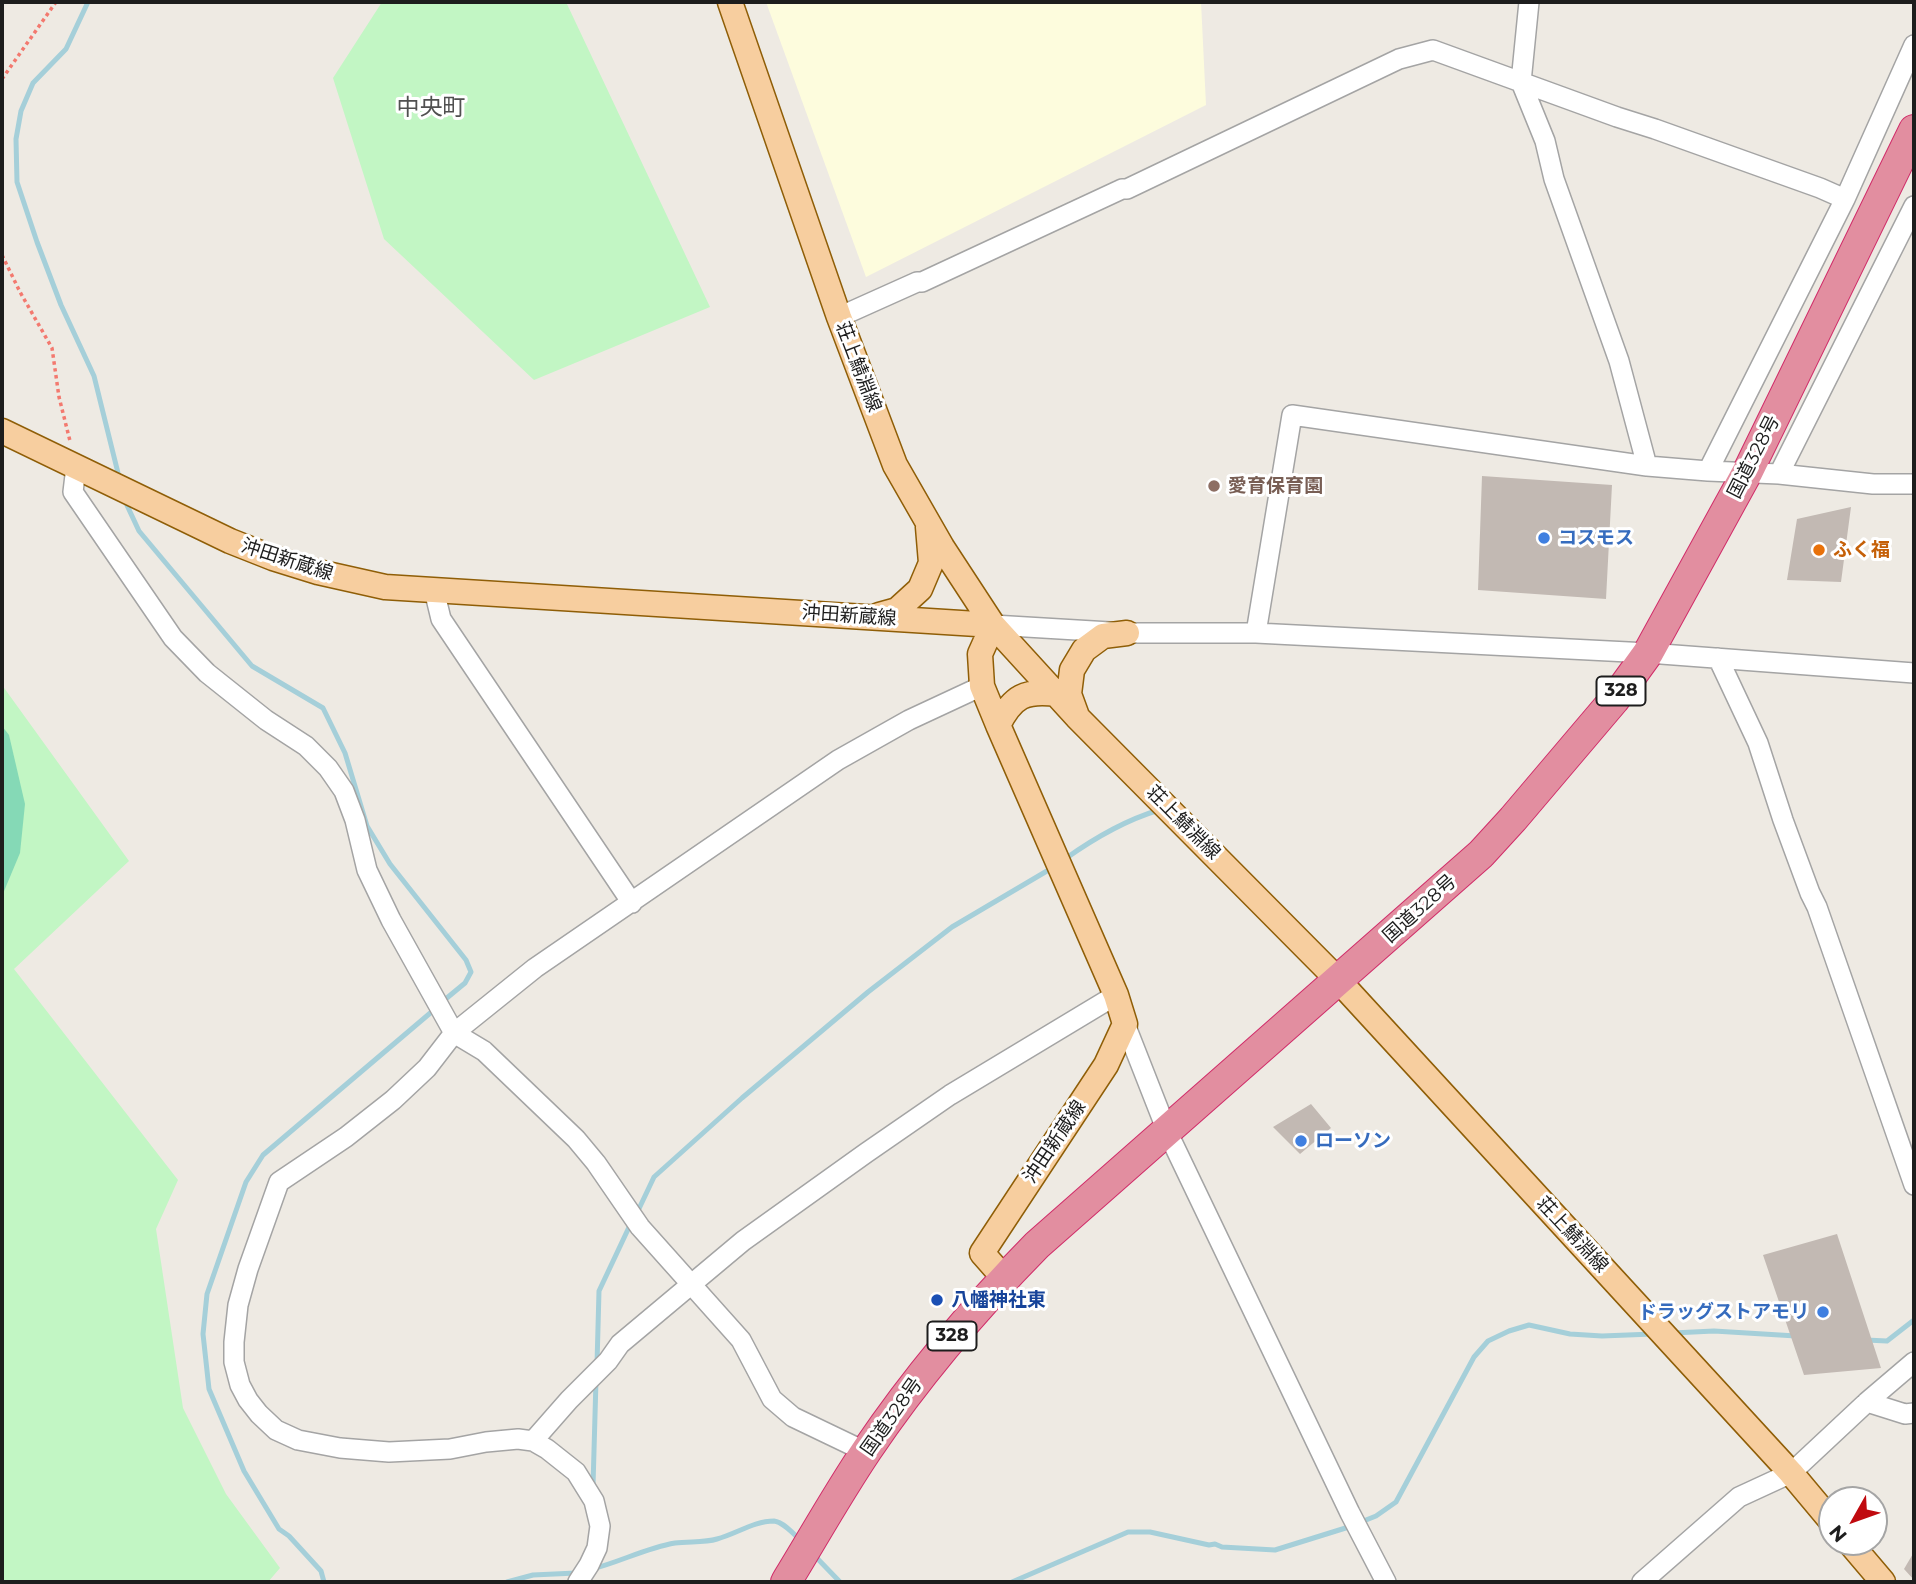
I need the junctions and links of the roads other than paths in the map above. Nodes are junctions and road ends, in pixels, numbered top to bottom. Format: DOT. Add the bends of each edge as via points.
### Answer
graph roads {
  1 [pos="730,2"];
  2 [pos="1529,2"];
  3 [pos="1914,45"];
  4 [pos="1521,82"];
  5 [pos="1914,130"];
  6 [pos="1845,199"];
  7 [pos="1914,206"];
  8 [pos="839,317"];
  9 [pos="2,431"];
  10 [pos="1647,466"];
  11 [pos="76,467"];
  12 [pos="1708,471"];
  13 [pos="1748,471"];
  14 [pos="1779,474"];
  15 [pos="1914,484"];
  16 [pos="927,521"];
  17 [pos="434,590"];
  18 [pos="868,617"];
  19 [pos="993,625"];
  20 [pos="1127,633"];
  21 [pos="1256,633"];
  22 [pos="1648,653"];
  23 [pos="1718,658"];
  24 [pos="1914,673"];
  25 [pos="982,686"];
  26 [pos="1056,694"];
  27 [pos="1077,717"];
  28 [pos="998,725"];
  29 [pos="632,903"];
  30 [pos="1338,981"];
  31 [pos="1116,995"];
  32 [pos="1125,1024"];
  33 [pos="454,1033"];
  34 [pos="1167,1131"];
  35 [pos="1914,1185"];
  36 [pos="1004,1278"];
  37 [pos="692,1285"];
  38 [pos="1914,1362"];
  39 [pos="1867,1402"];
  40 [pos="1914,1413"];
  41 [pos="533,1441"];
  42 [pos="866,1452"];
  43 [pos="1791,1473"];
  44 [pos="1818,1505"];
  45 [pos="1861,1556"];
  46 [pos="578,1582"];
  47 [pos="786,1582"];
  48 [pos="1386,1582"];
  49 [pos="1642,1582"];
  50 [pos="1883,1582"];
  1 -- 8 [label="main road, 荘上鯖淵線"];
  2 -- 4 [label="street"];
  3 -- 6 [label="street"];
  4 -- 6 [label="street"];
  4 -- 8 [label="street" via="1433,50 1399,59 1127,189"];
  4 -- 10 [label="street" via="1619,361"];
  5 -- 13 [label="highway, 国道328号 / 328"];
  6 -- 12 [label="street"];
  7 -- 14 [label="street"];
  8 -- 16 [label="main road, 荘上鯖淵線" via="895,465"];
  9 -- 11 [label="main road, 沖田新蔵線"];
  10 -- 12 [label="street"];
  10 -- 21 [label="street" via="1292,415"];
  11 -- 17 [label="main road, 沖田新蔵線" via="273,558 362,583"];
  11 -- 33 [label="street" via="73,492 173,638 207,673 306,746 344,790 367,870"];
  12 -- 13 [label="street"];
  13 -- 14 [label="street"];
  13 -- 22 [label="highway, 国道328号 / 328"];
  14 -- 15 [label="street"];
  16 -- 18 [label="main road" via="931,562 920,589 897,610"];
  16 -- 19 [label="main road, 荘上鯖淵線"];
  17 -- 18 [label="main road, 沖田新蔵線"];
  17 -- 29 [label="street" via="441,619"];
  18 -- 19 [label="main road, 沖田新蔵線"];
  19 -- 20 [label="street"];
  19 -- 25 [label="main road" via="979,654"];
  19 -- 26 [label="main road, 荘上鯖淵線"];
  20 -- 21 [label="street"];
  20 -- 27 [label="main road" via="1104,636 1084,650 1072,670 1069,694"];
  21 -- 22 [label="street"];
  22 -- 23 [label="street"];
  22 -- 30 [label="highway, 国道328号 / 328" via="1614,700 1481,854"];
  23 -- 24 [label="street"];
  23 -- 35 [label="street" via="1758,743"];
  25 -- 28 [label="main road"];
  25 -- 29 [label="street" via="838,760"];
  26 -- 27 [label="main road, 荘上鯖淵線"];
  26 -- 28 [label="main road" via="1027,694 1006,709"];
  27 -- 30 [label="main road, 荘上鯖淵線"];
  28 -- 31 [label="main road"];
  29 -- 33 [label="street" via="535,968"];
  30 -- 34 [label="highway, 国道328号 / 328"];
  30 -- 43 [label="main road, 荘上鯖淵線"];
  31 -- 32 [label="main road"];
  31 -- 37 [label="street" via="950,1095 743,1241"];
  32 -- 34 [label="street"];
  32 -- 36 [label="main road, 沖田新蔵線" via="1106,1065 982,1253"];
  33 -- 37 [label="street" via="484,1051 576,1139 640,1227"];
  33 -- 41 [label="street" via="427,1068 393,1100 279,1182 238,1305 234,1362 240,1385 259,1414 276,1430 298,1440 389,1452"];
  34 -- 36 [label="highway, 国道328号 / 328"];
  34 -- 48 [label="street"];
  36 -- 42 [label="highway, 国道328号 / 328" via="936,1356"];
  37 -- 41 [label="street" via="620,1344"];
  37 -- 42 [label="street" via="741,1340 772,1399 793,1417"];
  38 -- 39 [label="street"];
  39 -- 40 [label="street" via="1905,1415"];
  39 -- 43 [label="street"];
  41 -- 46 [label="street" via="576,1472 594,1500 600,1526 597,1548"];
  42 -- 47 [label="highway, 国道328号 / 328"];
  43 -- 44 [label="main road, 荘上鯖淵線"];
  43 -- 49 [label="street" via="1739,1497"];
  45 -- 50 [label="main road"];
}
